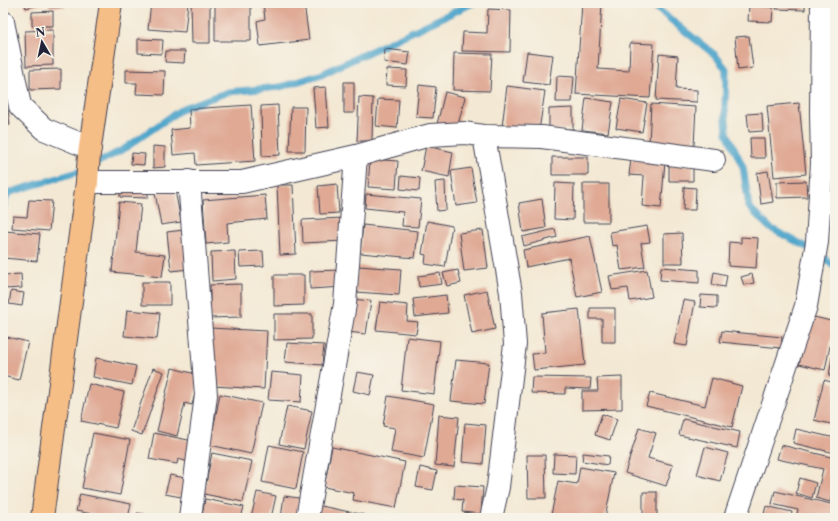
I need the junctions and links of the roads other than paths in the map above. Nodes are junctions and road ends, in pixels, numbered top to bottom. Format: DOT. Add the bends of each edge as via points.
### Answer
graph roads {
  1 [pos="111,3"];
  2 [pos="822,3"];
  3 [pos="3,22"];
  4 [pos="484,136"];
  5 [pos="90,151"];
  6 [pos="356,156"];
  7 [pos="714,160"];
  8 [pos="88,179"];
  9 [pos="189,181"];
  10 [pos="42,518"];
  11 [pos="190,518"];
  12 [pos="307,518"];
  13 [pos="491,518"];
  14 [pos="735,518"];
  1 -- 5 [label="highway"];
  2 -- 14 [label="street" via="822,163 812,276 806,306"];
  3 -- 5 [label="street" via="20,106 44,129"];
  4 -- 6 [label="street" via="465,133 430,135"];
  4 -- 7 [label="street" via="542,137"];
  4 -- 13 [label="street" via="511,292 516,344 498,487"];
  5 -- 8 [label="highway"];
  6 -- 9 [label="street" via="242,182"];
  6 -- 12 [label="street" via="345,304"];
  8 -- 9 [label="street"];
  8 -- 10 [label="highway"];
  9 -- 11 [label="street" via="206,395"];
}
